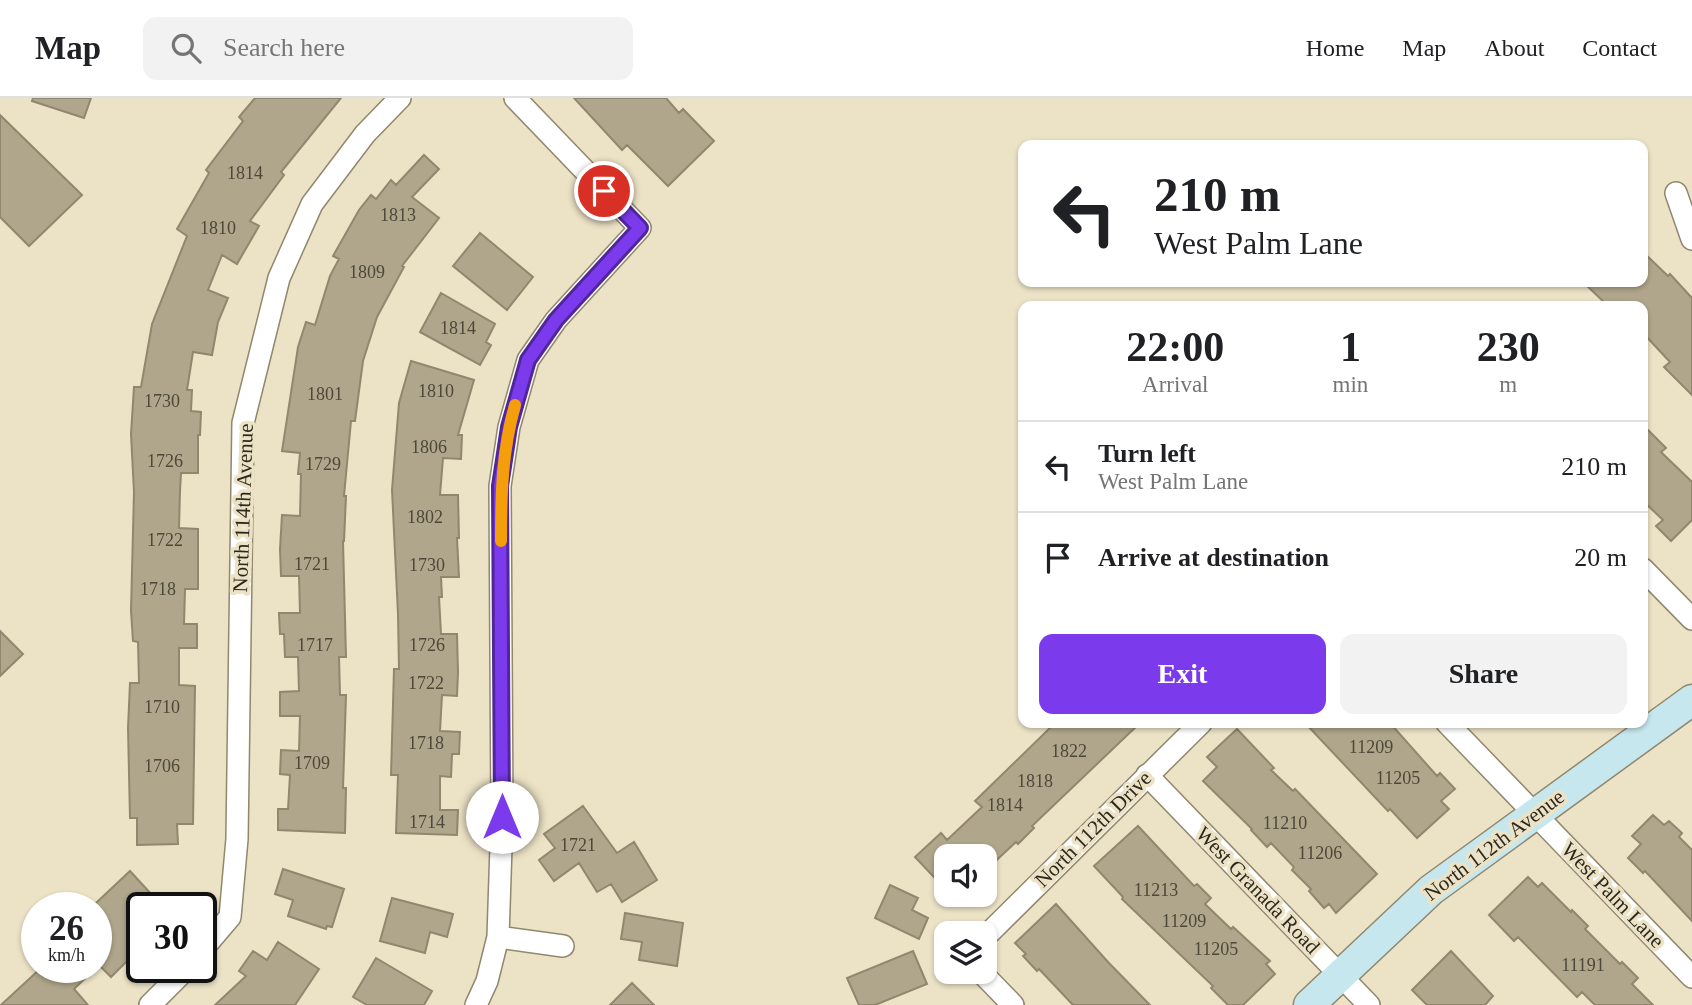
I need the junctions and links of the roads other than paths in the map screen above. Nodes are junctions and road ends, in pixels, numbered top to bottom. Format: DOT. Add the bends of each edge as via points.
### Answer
graph roads {
  1 [pos="400,98"];
  2 [pos="515,98"];
  3 [pos="1676,193"];
  4 [pos="1692,239"];
  5 [pos="1648,574"];
  6 [pos="1692,620"];
  7 [pos="1692,700"];
  8 [pos="1196,728"];
  9 [pos="1452,728"];
  10 [pos="1147,775"];
  11 [pos="1535,814"];
  12 [pos="997,925"];
  13 [pos="217,932"];
  14 [pos="498,937"];
  15 [pos="563,946"];
  16 [pos="1340,975"];
  17 [pos="1692,977"];
  18 [pos="172,983"];
  19 [pos="993,984"];
  20 [pos="150,1005"];
  21 [pos="476,1005"];
  22 [pos="1013,1005"];
  23 [pos="1309,1005"];
  24 [pos="1369,1005"];
  1 -- 13 [label="street, North 114th Avenue" via="365,134 312,204 279,278 243,423 237,839 230,917"];
  2 -- 14 [label="street" via="640,228 556,320 528,360 509,427 500,486"];
  3 -- 4 [label="street"];
  5 -- 6 [label="street"];
  7 -- 11 [label="street, North 112th Avenue"];
  8 -- 10 [label="street, North 112th Drive"];
  9 -- 11 [label="street, West Palm Lane"];
  10 -- 12 [label="street, North 112th Drive"];
  10 -- 16 [label="street, West Granada Road"];
  11 -- 16 [label="street, North 112th Avenue" via="1431,890"];
  11 -- 17 [label="street, West Palm Lane"];
  14 -- 15 [label="street"];
  14 -- 21 [label="street"];
  16 -- 23 [label="street, North 112th Avenue"];
  16 -- 24 [label="street, West Granada Road"];
  18 -- 20 [label="street"];
  19 -- 22 [label="street"];
}
